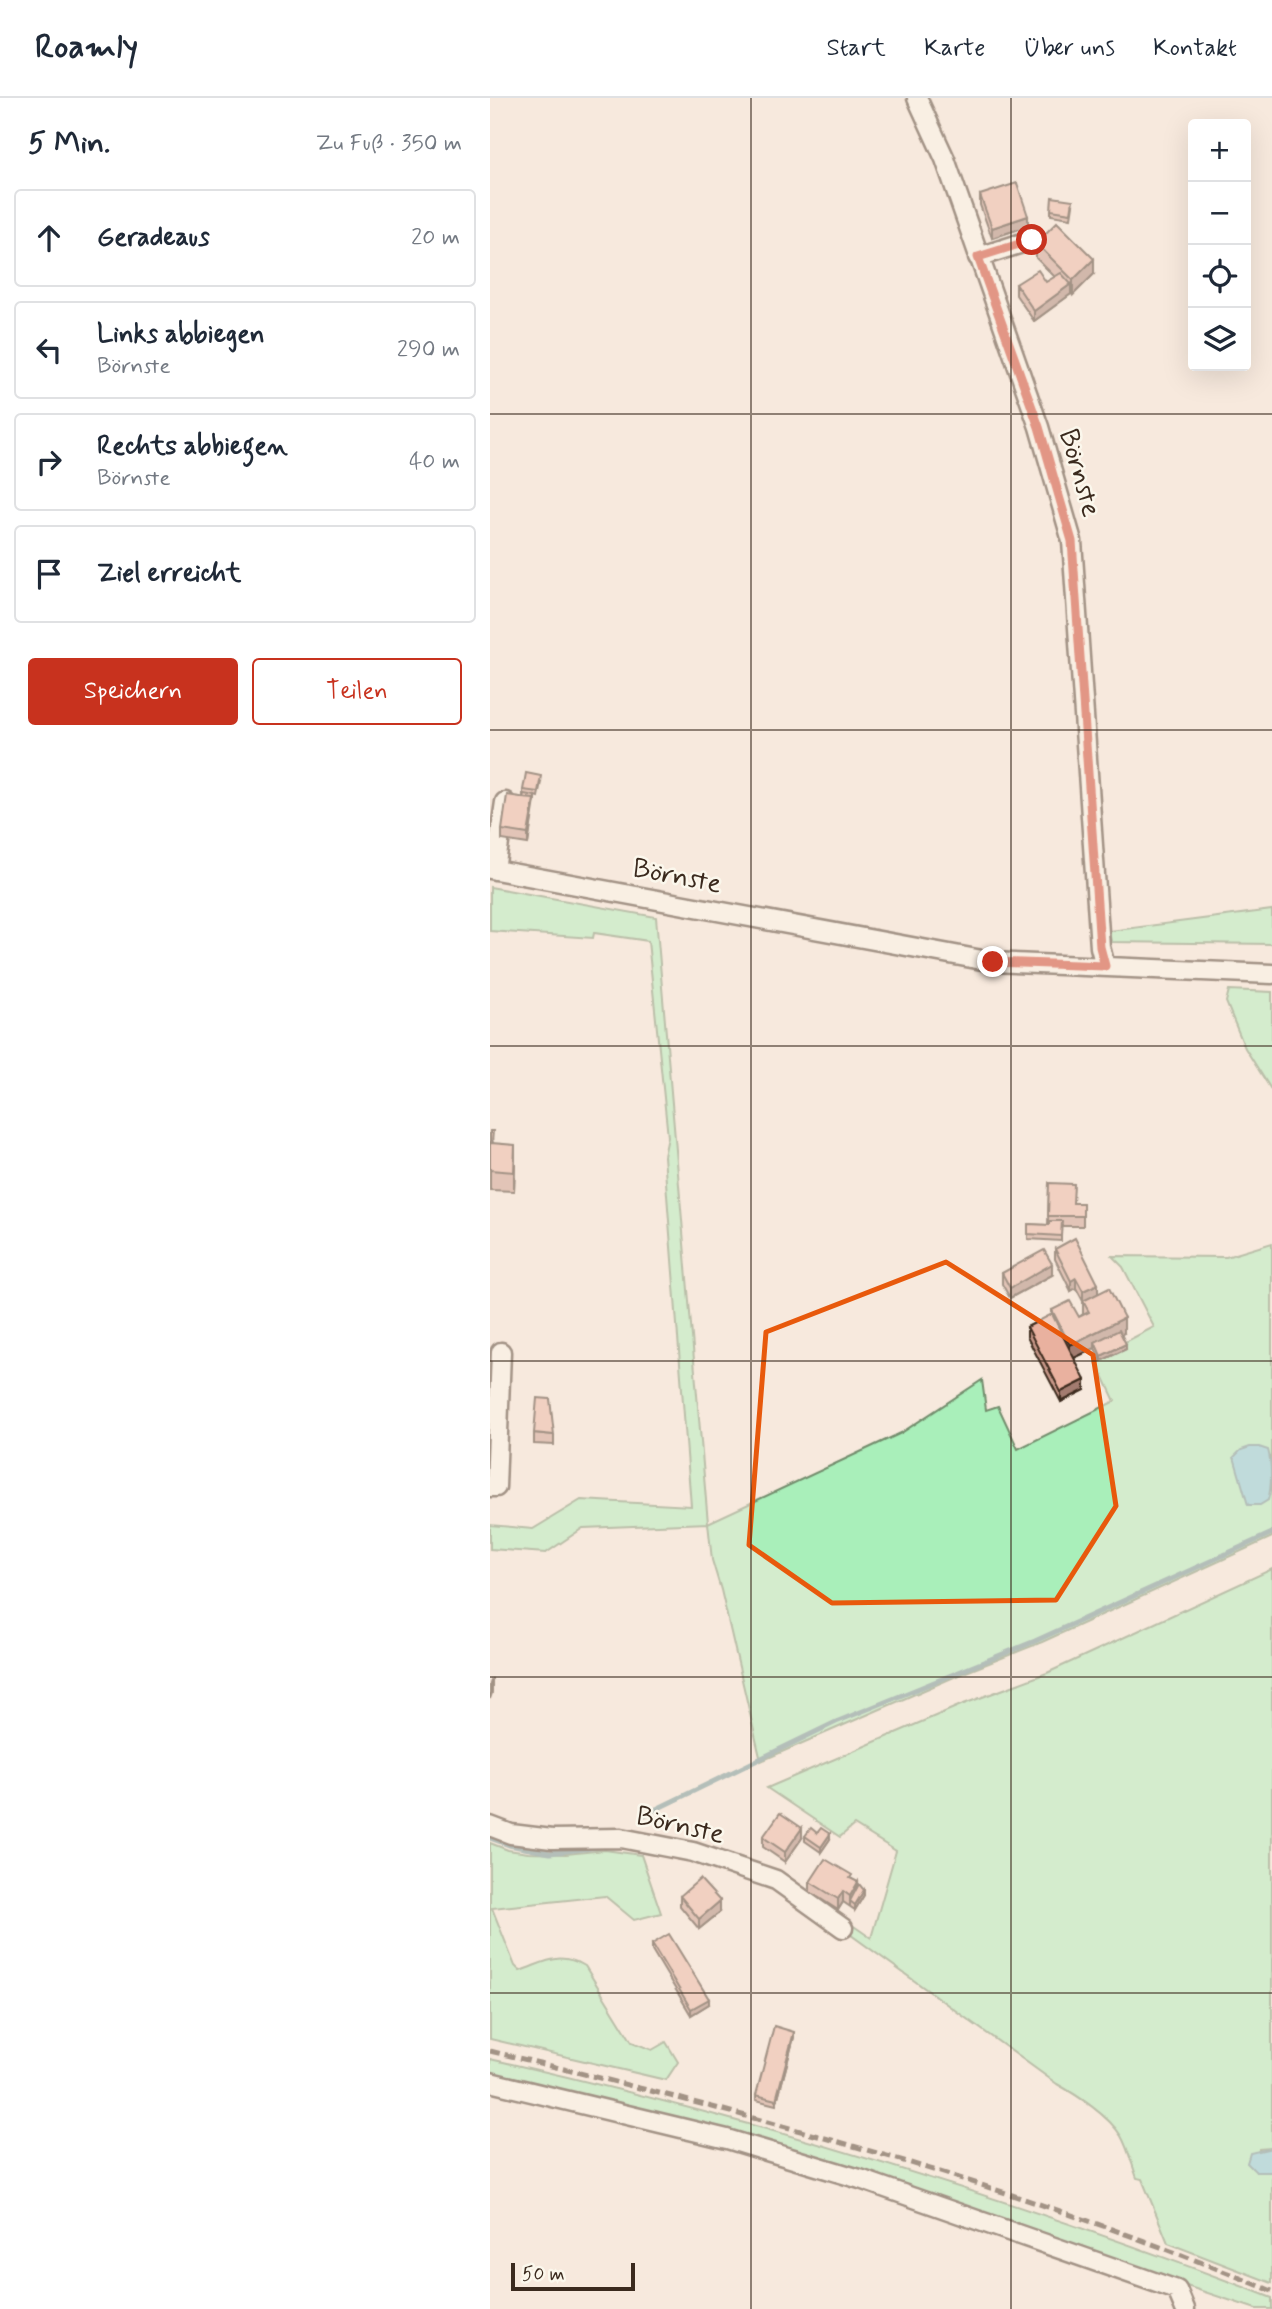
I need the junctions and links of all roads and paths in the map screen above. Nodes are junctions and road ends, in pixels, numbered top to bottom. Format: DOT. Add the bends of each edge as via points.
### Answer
graph roads {
  1 [pos="917,98"];
  2 [pos="1032,240"];
  3 [pos="978,257"];
  4 [pos="505,802"];
  5 [pos="492,870"];
  6 [pos="1105,966"];
  7 [pos="1272,974"];
  8 [pos="501,1352"];
  9 [pos="490,1487"];
  10 [pos="490,1826"];
  11 [pos="843,1928"];
  12 [pos="490,2082"];
  13 [pos="1185,2309"];
  1 -- 3 [label="street, Börnste" via="945,159"];
  2 -- 3 [label="street"];
  3 -- 6 [label="street, Börnste" via="1039,427 1072,541 1100,947"];
  4 -- 5 [label="street"];
  5 -- 6 [label="street, Börnste" via="993,962"];
  6 -- 7 [label="street, Börnste"];
  8 -- 9 [label="street" via="496,1487"];
  10 -- 11 [label="street, Börnste" via="511,1834 552,1839 621,1838 693,1852 776,1880"];
  12 -- 13 [label="street" via="727,2138 860,2179 1178,2290"];
}
